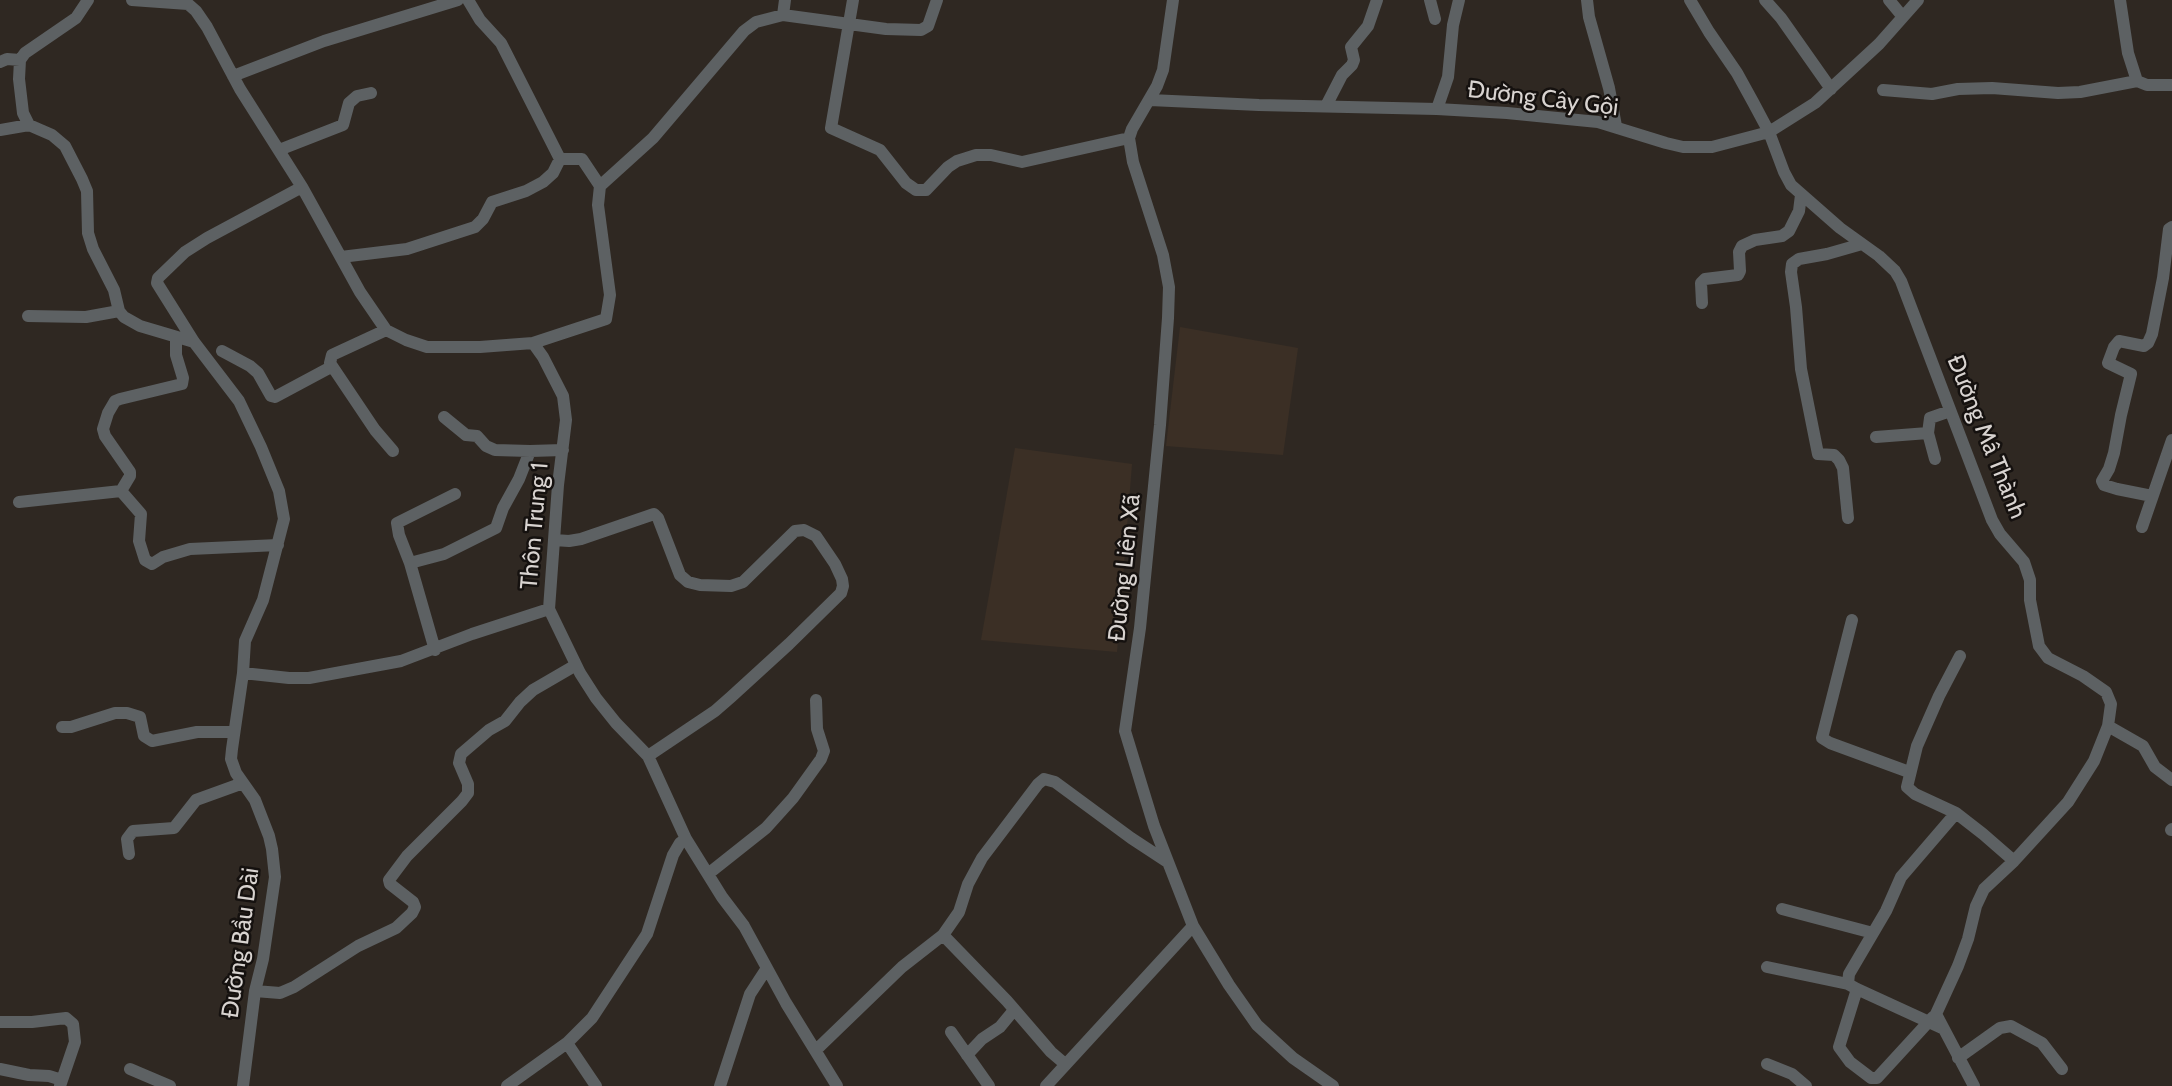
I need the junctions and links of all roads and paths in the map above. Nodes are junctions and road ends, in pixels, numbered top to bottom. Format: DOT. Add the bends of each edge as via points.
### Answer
graph roads {
  1 [pos="88,0"];
  2 [pos="132,0"];
  3 [pos="458,0"];
  4 [pos="468,0"];
  5 [pos="785,0"];
  6 [pos="853,0"];
  7 [pos="937,0"];
  8 [pos="1173,0"];
  9 [pos="1377,0"];
  10 [pos="1430,0"];
  11 [pos="1459,0"];
  12 [pos="1587,0"];
  13 [pos="1690,0"];
  14 [pos="1765,0"];
  15 [pos="1889,0"];
  16 [pos="1918,0"];
  17 [pos="2120,0"];
  18 [pos="188,2"];
  19 [pos="783,15"];
  20 [pos="1903,17"];
  21 [pos="1435,19"];
  22 [pos="849,23"];
  23 [pos="20,60"];
  24 [pos="0,62"];
  25 [pos="233,76"];
  26 [pos="2137,81"];
  27 [pos="2172,85"];
  28 [pos="1832,89"];
  29 [pos="1883,90"];
  30 [pos="371,93"];
  31 [pos="1150,100"];
  32 [pos="1326,106"];
  33 [pos="1437,109"];
  34 [pos="29,125"];
  35 [pos="1616,126"];
  36 [pos="0,130"];
  37 [pos="1769,132"];
  38 [pos="1129,138"];
  39 [pos="279,150"];
  40 [pos="560,159"];
  41 [pos="600,186"];
  42 [pos="302,187"];
  43 [pos="1801,195"];
  44 [pos="2172,227"];
  45 [pos="1862,244"];
  46 [pos="341,257"];
  47 [pos="1702,303"];
  48 [pos="119,311"];
  49 [pos="28,317"];
  50 [pos="386,330"];
  51 [pos="176,337"];
  52 [pos="194,342"];
  53 [pos="533,343"];
  54 [pos="222,351"];
  55 [pos="331,367"];
  56 [pos="1950,411"];
  57 [pos="444,417"];
  58 [pos="1928,433"];
  59 [pos="1876,437"];
  60 [pos="2172,440"];
  61 [pos="564,450"];
  62 [pos="393,451"];
  63 [pos="530,451"];
  64 [pos="1935,458"];
  65 [pos="121,491"];
  66 [pos="455,494"];
  67 [pos="2152,496"];
  68 [pos="19,502"];
  69 [pos="1848,518"];
  70 [pos="2142,527"];
  71 [pos="554,540"];
  72 [pos="278,545"];
  73 [pos="410,564"];
  74 [pos="549,609"];
  75 [pos="1853,620"];
  76 [pos="435,650"];
  77 [pos="1960,656"];
  78 [pos="576,665"];
  79 [pos="243,673"];
  80 [pos="816,700"];
  81 [pos="2108,726"];
  82 [pos="62,727"];
  83 [pos="234,732"];
  84 [pos="648,756"];
  85 [pos="1909,772"];
  86 [pos="2172,780"];
  87 [pos="243,783"];
  88 [pos="1956,813"];
  89 [pos="686,839"];
  90 [pos="129,854"];
  91 [pos="1166,861"];
  92 [pos="2014,861"];
  93 [pos="708,874"];
  94 [pos="1782,909"];
  95 [pos="1193,926"];
  96 [pos="1873,933"];
  97 [pos="943,936"];
  98 [pos="1767,967"];
  99 [pos="767,968"];
  100 [pos="1852,987"];
  101 [pos="255,990"];
  102 [pos="1014,1010"];
  103 [pos="1936,1021"];
  104 [pos="0,1022"];
  105 [pos="951,1032"];
  106 [pos="567,1043"];
  107 [pos="816,1050"];
  108 [pos="967,1055"];
  109 [pos="1958,1058"];
  110 [pos="1065,1064"];
  111 [pos="1767,1064"];
  112 [pos="0,1069"];
  113 [pos="131,1069"];
  114 [pos="2062,1069"];
  115 [pos="61,1083"];
  116 [pos="170,1086"];
  117 [pos="243,1086"];
  118 [pos="508,1086"];
  119 [pos="596,1086"];
  120 [pos="720,1086"];
  121 [pos="837,1086"];
  122 [pos="989,1086"];
  123 [pos="1046,1086"];
  124 [pos="1333,1086"];
  125 [pos="1806,1086"];
  126 [pos="1974,1086"];
  1 -- 23 [label="street" via="76,18"];
  2 -- 18 [label="street"];
  3 -- 25 [label="street" via="324,41"];
  4 -- 40 [label="street" via="501,43"];
  5 -- 19 [label="street"];
  6 -- 22 [label="street"];
  7 -- 22 [label="street" via="928,26 921,30"];
  8 -- 31 [label="street" via="1163,70"];
  9 -- 32 [label="street" via="1368,26 1351,47 1352,65"];
  10 -- 21 [label="street"];
  11 -- 33 [label="street" via="1448,77"];
  12 -- 35 [label="street"];
  13 -- 37 [label="street, Đường Mâ Thành"];
  14 -- 28 [label="street"];
  15 -- 20 [label="street"];
  16 -- 20 [label="street, Đường Cây Gội"];
  17 -- 26 [label="street"];
  18 -- 25 [label="street"];
  19 -- 22 [label="street"];
  19 -- 41 [label="street" via="755,22 744,31 653,138"];
  20 -- 28 [label="street, Đường Cây Gội"];
  22 -- 38 [label="street" via="831,128 880,150 916,190 926,190 948,167 976,155 1022,162"];
  23 -- 24 [label="street"];
  23 -- 34 [label="street" via="23,113"];
  25 -- 39 [label="street"];
  26 -- 27 [label="street"];
  26 -- 29 [label="street" via="2058,93 1982,88 1932,94"];
  28 -- 37 [label="street, Đường Cây Gội"];
  30 -- 39 [label="street" via="349,103 343,125"];
  31 -- 32 [label="street, Đường Cây Gội"];
  31 -- 38 [label="street"];
  32 -- 33 [label="street, Đường Cây Gội"];
  33 -- 35 [label="street, Đường Cây Gội"];
  34 -- 36 [label="street"];
  34 -- 48 [label="street" via="65,146 82,179 87,191 88,233"];
  35 -- 37 [label="street, Đường Cây Gội" via="1697,148 1732,144"];
  37 -- 43 [label="street, Đường Mâ Thành" via="1784,172"];
  38 -- 91 [label="street, Đường Liên Xã" via="1169,287 1140,628 1125,731"];
  39 -- 42 [label="street"];
  40 -- 41 [label="street" via="582,159"];
  40 -- 46 [label="street" via="543,182 492,202 475,227 407,249"];
  41 -- 53 [label="street" via="598,205 610,295 606,319"];
  42 -- 46 [label="street"];
  42 -- 52 [label="street, Đường Bầu Dài" via="207,238 158,278 157,286"];
  43 -- 45 [label="street, Đường Mâ Thành"];
  43 -- 47 [label="street" via="1789,231 1742,246 1738,275 1705,279"];
  44 -- 67 [label="street" via="2148,343 2119,341 2108,363 2131,374 2114,453 2102,481"];
  45 -- 56 [label="street, Đường Mâ Thành" via="1901,281"];
  45 -- 69 [label="street" via="1799,259 1791,272 1801,369 1818,454 1834,455 1843,468"];
  46 -- 50 [label="street"];
  48 -- 49 [label="street" via="86,317"];
  48 -- 51 [label="street" via="141,326"];
  50 -- 53 [label="street" via="427,347"];
  50 -- 55 [label="street" via="332,355"];
  51 -- 52 [label="street"];
  51 -- 65 [label="street" via="182,384 125,396 115,401 108,413 105,436 130,472"];
  52 -- 72 [label="street, Đường Bầu Dài" via="239,401 261,447 282,503 284,519"];
  53 -- 61 [label="street, Thôn Trung 1" via="563,396"];
  54 -- 55 [label="street" via="250,366 275,397"];
  55 -- 62 [label="street"];
  56 -- 58 [label="street" via="1930,418"];
  56 -- 81 [label="street, Đường Mâ Thành" via="1992,520 2024,562 2039,646 2048,658 2106,692 2111,704"];
  57 -- 63 [label="street" via="495,450"];
  58 -- 59 [label="street"];
  58 -- 64 [label="street"];
  60 -- 67 [label="street"];
  61 -- 63 [label="street"];
  61 -- 71 [label="street, Thôn Trung 1"];
  63 -- 73 [label="street" via="496,528 444,554"];
  65 -- 68 [label="street"];
  65 -- 72 [label="street" via="141,514 140,545 148,563 190,549"];
  66 -- 73 [label="street" via="397,523"];
  67 -- 70 [label="street"];
  71 -- 74 [label="street, Thôn Trung 1"];
  71 -- 84 [label="street" via="581,538 654,514 680,575 700,585 731,586 743,582 795,531 804,530 816,536 842,579 841,593 779,653 715,711"];
  72 -- 79 [label="street, Đường Bầu Dài" via="263,600 246,634"];
  73 -- 76 [label="street"];
  74 -- 76 [label="street"];
  74 -- 78 [label="street, Thôn Trung 1"];
  75 -- 85 [label="street" via="1822,738"];
  76 -- 79 [label="street" via="309,678"];
  77 -- 85 [label="street"];
  78 -- 84 [label="street, Thôn Trung 1" via="596,698"];
  78 -- 101 [label="street" via="533,691 505,721 461,754 459,763 468,793 389,880 413,902 412,913 390,932 358,946 294,987 279,993"];
  79 -- 83 [label="street, Đường Bầu Dài"];
  80 -- 93 [label="street" via="817,729 824,751 821,759 766,828"];
  81 -- 86 [label="street" via="2143,746 2155,766"];
  81 -- 92 [label="street, Đường Mâ Thành" via="2094,761 2068,802"];
  82 -- 83 [label="street" via="127,713 140,717 144,736 152,741 197,732"];
  83 -- 87 [label="street, Đường Bầu Dài" via="231,759"];
  84 -- 89 [label="street, Thôn Trung 1"];
  85 -- 88 [label="street" via="1907,787 1915,794"];
  87 -- 90 [label="street" via="196,800 174,828 133,831 127,839"];
  87 -- 101 [label="street, Đường Bầu Dài" via="264,823 275,877"];
  88 -- 92 [label="street"];
  88 -- 96 [label="street" via="1902,877"];
  89 -- 93 [label="street, Thôn Trung 1"];
  89 -- 106 [label="street" via="673,855 641,943 592,1018"];
  91 -- 95 [label="street, Đường Liên Xã"];
  91 -- 97 [label="street" via="1055,782 1044,779 982,858 959,912"];
  92 -- 103 [label="street, Đường Mâ Thành" via="1984,888"];
  93 -- 99 [label="street, Thôn Trung 1"];
  94 -- 96 [label="street"];
  95 -- 110 [label="street"];
  95 -- 124 [label="street, Đường Liên Xã" via="1257,1025"];
  96 -- 100 [label="street" via="1849,974"];
  97 -- 102 [label="street"];
  97 -- 107 [label="street" via="902,967"];
  98 -- 100 [label="street"];
  99 -- 107 [label="street, Thôn Trung 1"];
  99 -- 120 [label="street" via="750,995"];
  100 -- 103 [label="street"];
  100 -- 103 [label="street" via="1839,1047 1871,1078"];
  101 -- 117 [label="street, Đường Bầu Dài"];
  102 -- 108 [label="street"];
  102 -- 110 [label="street"];
  103 -- 109 [label="street"];
  104 -- 115 [label="street" via="66,1018 73,1024 75,1042"];
  105 -- 108 [label="street"];
  106 -- 118 [label="street"];
  106 -- 119 [label="street"];
  107 -- 121 [label="street, Thôn Trung 1"];
  108 -- 122 [label="street"];
  109 -- 114 [label="street" via="2000,1028 2011,1026 2042,1043"];
  109 -- 126 [label="street"];
  110 -- 123 [label="street"];
  111 -- 125 [label="street" via="1792,1074"];
  112 -- 115 [label="street" via="49,1076"];
  113 -- 116 [label="street"];
}
